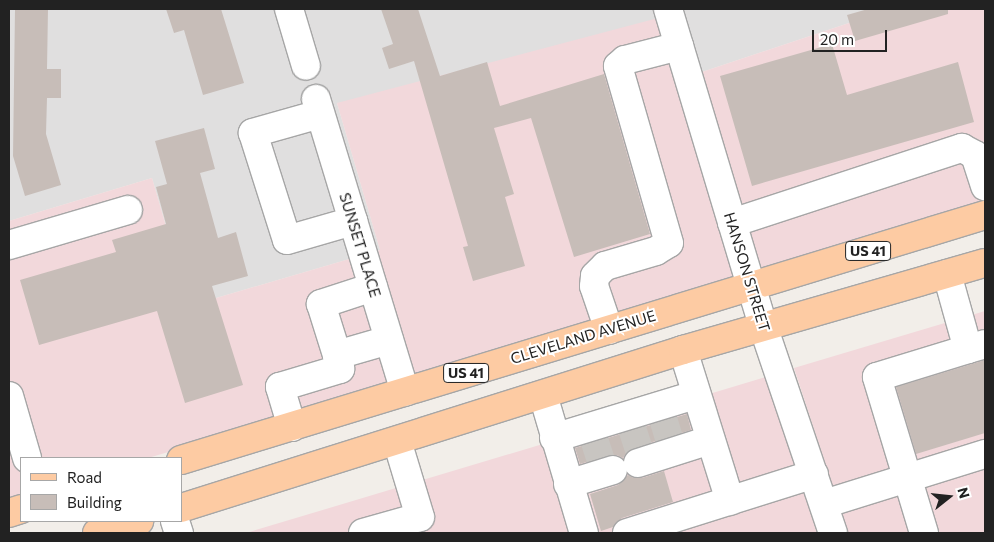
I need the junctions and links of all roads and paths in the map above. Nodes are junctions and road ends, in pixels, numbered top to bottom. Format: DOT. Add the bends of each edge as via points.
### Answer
graph roads {
  1 [pos="289,9"];
  2 [pos="668,9"];
  3 [pos="679,46"];
  4 [pos="306,66"];
  5 [pos="985,186"];
  6 [pos="128,210"];
  7 [pos="985,215"];
  8 [pos="353,221"];
  9 [pos="732,223"];
  10 [pos="9,244"];
  11 [pos="985,263"];
  12 [pos="947,274"];
  13 [pos="751,286"];
  14 [pos="373,287"];
  15 [pos="764,329"];
  16 [pos="609,330"];
  17 [pos="389,340"];
  18 [pos="976,347"];
  19 [pos="683,350"];
  20 [pos="336,355"];
  21 [pos="405,392"];
  22 [pos="543,395"];
  23 [pos="695,395"];
  24 [pos="9,396"];
  25 [pos="292,427"];
  26 [pos="554,438"];
  27 [pos="710,440"];
  28 [pos="397,441"];
  29 [pos="985,454"];
  30 [pos="28,457"];
  31 [pos="182,460"];
  32 [pos="814,474"];
  33 [pos="907,478"];
  34 [pos="568,484"];
  35 [pos="730,501"];
  36 [pos="824,504"];
  37 [pos="182,508"];
  38 [pos="136,522"];
  39 [pos="422,525"];
  40 [pos="98,533"];
  41 [pos="363,533"];
  42 [pos="584,533"];
  43 [pos="627,533"];
  44 [pos="833,533"];
  45 [pos="924,533"];
  1 -- 4 [label="street"];
  2 -- 3 [label="street, HANSON STREET"];
  3 -- 9 [label="street, HANSON STREET"];
  3 -- 16 [label="street" via="625,60 618,66 669,243 656,251 605,266 595,276 594,286"];
  5 -- 9 [label="street" via="976,155 962,148"];
  6 -- 10 [label="street"];
  7 -- 13 [label="main road, CLEVELAND AVENUE / US 41"];
  8 -- 8 [label="street, SUNSET PLACE" via="318,106 253,133 287,240"];
  8 -- 14 [label="street, SUNSET PLACE"];
  9 -- 13 [label="street, HANSON STREET"];
  11 -- 12 [label="main road"];
  12 -- 15 [label="main road"];
  12 -- 18 [label="street"];
  13 -- 15 [label="street, HANSON STREET"];
  13 -- 16 [label="main road, CLEVELAND AVENUE / US 41"];
  14 -- 17 [label="street, SUNSET PLACE"];
  14 -- 20 [label="street" via="321,304"];
  15 -- 19 [label="main road"];
  15 -- 32 [label="street, HANSON STREET"];
  16 -- 21 [label="main road, CLEVELAND AVENUE / US 41"];
  17 -- 20 [label="street"];
  17 -- 21 [label="street, SUNSET PLACE"];
  18 -- 33 [label="street" via="877,377"];
  19 -- 22 [label="main road"];
  19 -- 23 [label="street"];
  20 -- 25 [label="street" via="340,369 280,387"];
  21 -- 25 [label="main road, CLEVELAND AVENUE / US 41"];
  22 -- 26 [label="street"];
  22 -- 28 [label="main road"];
  23 -- 26 [label="street" via="591,430"];
  23 -- 27 [label="street"];
  24 -- 30 [label="street"];
  25 -- 31 [label="main road, CLEVELAND AVENUE / US 41"];
  26 -- 34 [label="street"];
  27 -- 34 [label="street" via="671,446"];
  27 -- 35 [label="street"];
  28 -- 37 [label="main road"];
  28 -- 39 [label="street"];
  29 -- 33 [label="street"];
  32 -- 35 [label="street"];
  32 -- 36 [label="street, HANSON STREET"];
  33 -- 36 [label="street"];
  33 -- 45 [label="street"];
  34 -- 42 [label="street"];
  35 -- 43 [label="street"];
  36 -- 44 [label="street, HANSON STREET"];
  38 -- 40 [label="main road"];
  39 -- 41 [label="street"];
}
